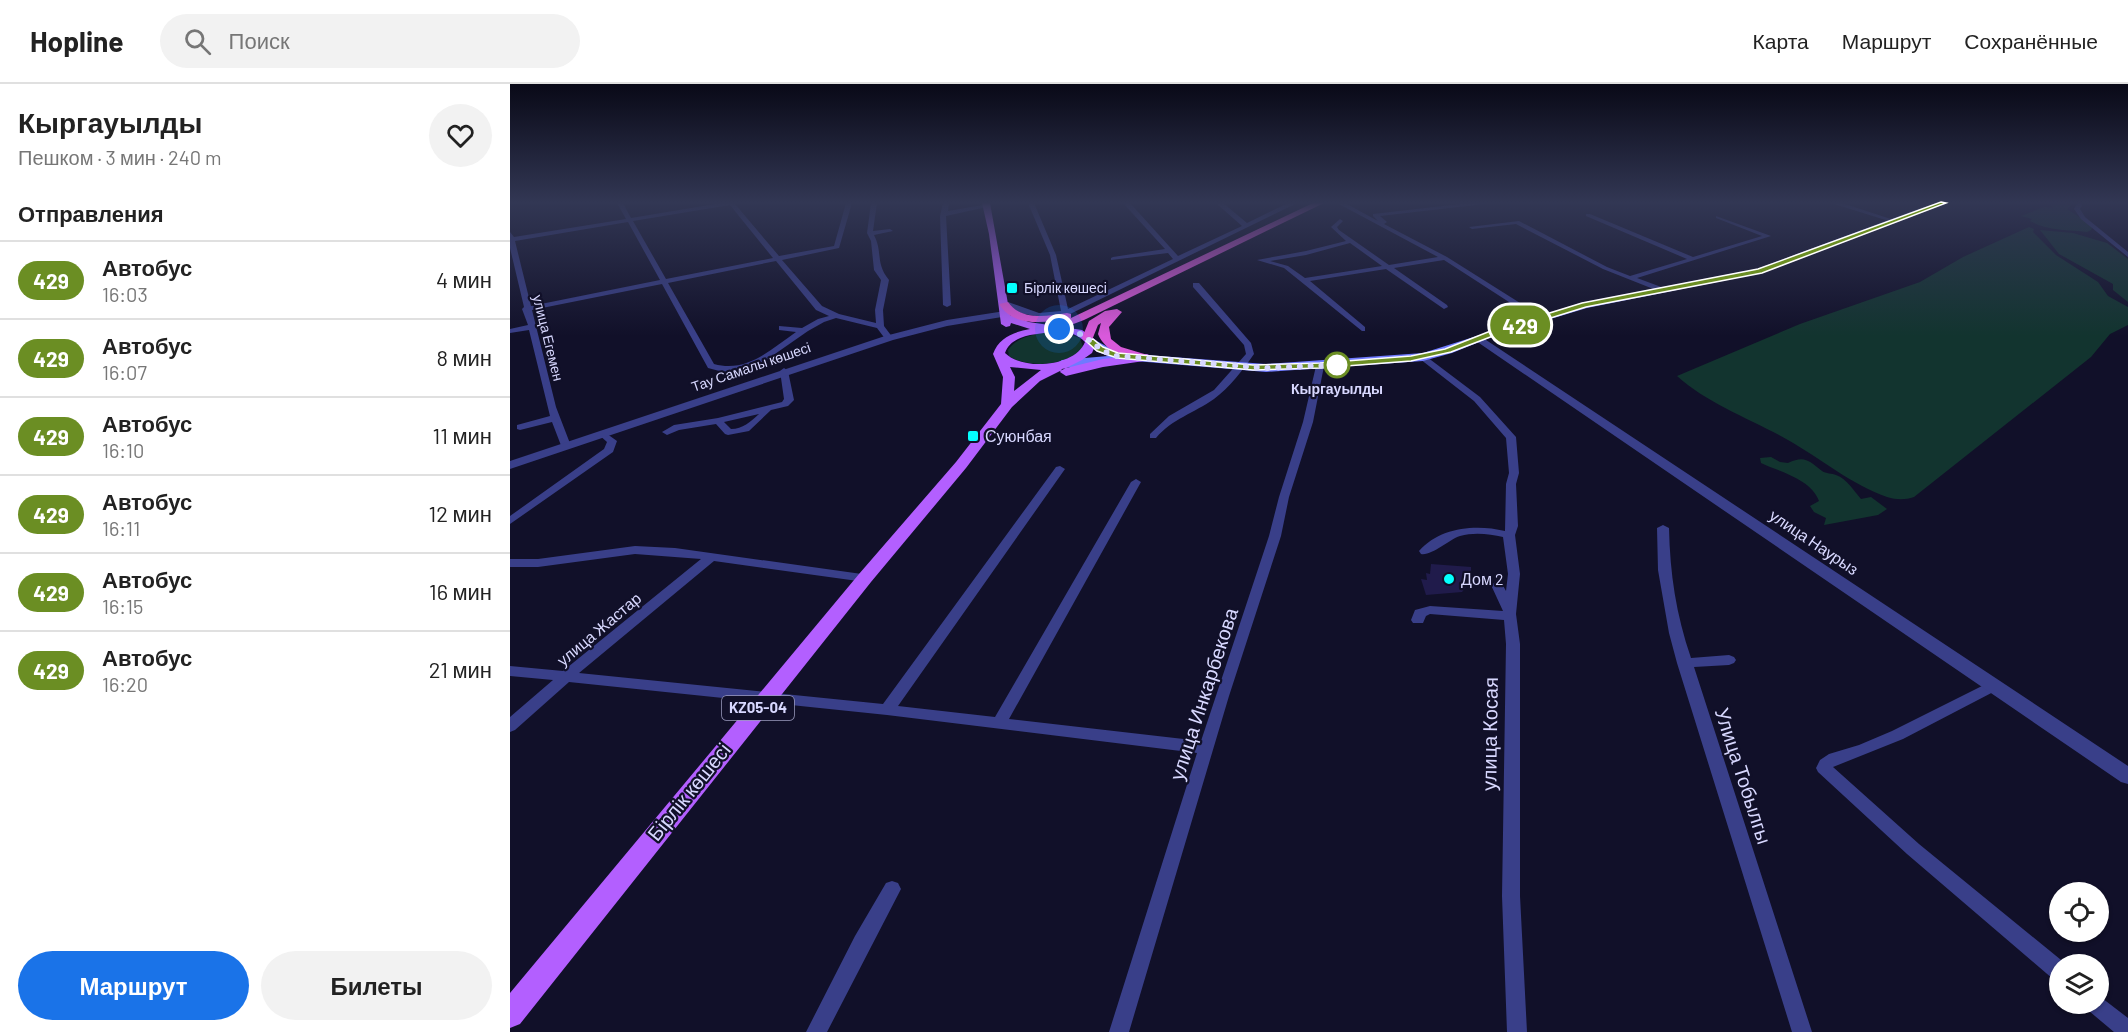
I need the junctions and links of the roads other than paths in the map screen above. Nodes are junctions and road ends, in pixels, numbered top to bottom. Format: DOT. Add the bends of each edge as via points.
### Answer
graph roads {
  1 [pos="512,247"];
  2 [pos="645,247"];
  3 [pos="768,247"];
  4 [pos="834,247"];
  5 [pos="875,247"];
  6 [pos="944,247"];
  7 [pos="994,247"];
  8 [pos="1050,247"];
  9 [pos="1164,247"];
  10 [pos="1198,247"];
  11 [pos="1226,247"];
  12 [pos="1247,247"];
  13 [pos="1328,247"];
  14 [pos="1361,247"];
  15 [pos="1424,247"];
  16 [pos="1565,247"];
  17 [pos="1665,247"];
  18 [pos="1729,247"];
  19 [pos="1823,247"];
  20 [pos="1167,251"];
  21 [pos="1176,258"];
  22 [pos="1445,258"];
  23 [pos="1691,258"];
  24 [pos="1113,259"];
  25 [pos="779,260"];
  26 [pos="1389,267"];
  27 [pos="1633,277"];
  28 [pos="1304,280"];
  29 [pos="664,281"];
  30 [pos="1196,285"];
  31 [pos="1661,290"];
  32 [pos="1131,302"];
  33 [pos="947,305"];
  34 [pos="1102,306"];
  35 [pos="1444,307"];
  36 [pos="526,309"];
  37 [pos="1065,313"];
  38 [pos="1005,314"];
  39 [pos="836,316"];
  40 [pos="1540,318"];
  41 [pos="880,326"];
  42 [pos="532,327"];
  43 [pos="782,328"];
  44 [pos="1051,329"];
  45 [pos="1362,329"];
  46 [pos="804,331"];
  47 [pos="510,332"];
  48 [pos="889,338"];
  49 [pos="1089,339"];
  50 [pos="1480,339"];
  51 [pos="1003,344"];
  52 [pos="1423,357"];
  53 [pos="1147,358"];
  54 [pos="1001,359"];
  55 [pos="1062,364"];
  56 [pos="1241,366"];
  57 [pos="1320,366"];
  58 [pos="784,371"];
  59 [pos="1007,404"];
  60 [pos="769,410"];
  61 [pos="555,418"];
  62 [pos="718,421"];
  63 [pos="520,427"];
  64 [pos="667,432"];
  65 [pos="603,434"];
  66 [pos="1153,436"];
  67 [pos="566,446"];
  68 [pos="510,465"];
  69 [pos="1060,469"];
  70 [pos="1136,482"];
  71 [pos="510,521"];
  72 [pos="1663,528"];
  73 [pos="1509,536"];
  74 [pos="1425,550"];
  75 [pos="710,558"];
  76 [pos="510,563"];
  77 [pos="864,578"];
  78 [pos="1497,585"];
  79 [pos="1510,614"];
  80 [pos="1418,620"];
  81 [pos="1729,660"];
  82 [pos="1684,663"];
  83 [pos="510,671"];
  84 [pos="567,677"];
  85 [pos="1994,686"];
  86 [pos="767,697"];
  87 [pos="887,710"];
  88 [pos="999,723"];
  89 [pos="510,726"];
  90 [pos="1206,748"];
  91 [pos="2128,776"];
  92 [pos="892,889"];
  93 [pos="2049,963"];
  94 [pos="510,1014"];
  95 [pos="2108,1014"];
  96 [pos="2128,1031"];
  97 [pos="816,1032"];
  98 [pos="1119,1032"];
  99 [pos="1517,1032"];
  100 [pos="1802,1032"];
  1 -- 36 [label="street, улица Егемен"];
  2 -- 29 [label="street"];
  3 -- 25 [label="street"];
  4 -- 25 [label="street"];
  5 -- 41 [label="street" via="878,270 885,280"];
  6 -- 33 [label="street"];
  7 -- 38 [label="main road"];
  8 -- 37 [label="street"];
  9 -- 20 [label="street"];
  10 -- 21 [label="street"];
  11 -- 34 [label="highway"];
  12 -- 32 [label="highway"];
  13 -- 28 [label="street" via="1260,260 1286,267"];
  14 -- 26 [label="street"];
  15 -- 22 [label="street"];
  16 -- 27 [label="street" via="1605,268"];
  17 -- 23 [label="street"];
  18 -- 23 [label="street"];
  19 -- 31 [label="main road" via="1759,271"];
  20 -- 21 [label="street"];
  20 -- 24 [label="street"];
  21 -- 37 [label="street"];
  22 -- 26 [label="street"];
  22 -- 40 [label="street"];
  23 -- 27 [label="street"];
  25 -- 29 [label="street"];
  25 -- 39 [label="street" via="819,308"];
  26 -- 28 [label="street"];
  26 -- 35 [label="street"];
  27 -- 31 [label="street"];
  28 -- 45 [label="street"];
  29 -- 36 [label="street"];
  29 -- 46 [label="street" via="702,354 718,370 755,363"];
  30 -- 56 [label="street" via="1248,345 1250,354"];
  31 -- 40 [label="main road"];
  32 -- 49 [label="highway" via="1099,318 1090,327"];
  32 -- 53 [label="highway" via="1107,321 1104,336 1117,350"];
  34 -- 38 [label="highway" via="1072,315 1039,318 1007,310"];
  34 -- 44 [label="highway"];
  36 -- 42 [label="street, улица Егемен"];
  37 -- 38 [label="street" via="1039,316 1016,305"];
  38 -- 44 [label="main road" via="1022,323"];
  38 -- 48 [label="street, Тау Самалы көшесі"];
  38 -- 51 [label="main road"];
  39 -- 41 [label="street"];
  39 -- 46 [label="street"];
  40 -- 50 [label="main road"];
  41 -- 48 [label="street"];
  42 -- 47 [label="street"];
  42 -- 61 [label="street, улица Егемен"];
  43 -- 46 [label="street"];
  44 -- 49 [label="main road" via="1074,331"];
  44 -- 51 [label="main road" via="1018,336"];
  48 -- 58 [label="street, Тау Самалы көшесі"];
  49 -- 53 [label="main road" via="1111,354"];
  49 -- 55 [label="main road, KZ05-04" via="1083,355"];
  50 -- 52 [label="main road"];
  50 -- 85 [label="street, улица Наурыз"];
  51 -- 54 [label="main road" via="999,349"];
  52 -- 57 [label="main road"];
  52 -- 73 [label="street, улица Косая" via="1477,399 1511,437 1514,473"];
  53 -- 55 [label="main road"];
  53 -- 56 [label="main road"];
  53 -- 59 [label="main road" via="1070,371 1044,381"];
  54 -- 55 [label="main road, KZ05-04" via="1023,367"];
  54 -- 59 [label="main road" via="1009,376"];
  55 -- 59 [label="main road, KZ05-04" via="1036,378"];
  56 -- 57 [label="main road"];
  56 -- 66 [label="street" via="1211,397 1161,424"];
  57 -- 90 [label="street, улица Инкарбекова" via="1275,536"];
  58 -- 60 [label="street" via="789,400"];
  58 -- 65 [label="street, Тау Самалы көшесі"];
  59 -- 77 [label="main road, Бірлік көшесі / KZ05-04" via="961,465"];
  60 -- 62 [label="street"];
  60 -- 62 [label="street" via="750,429 740,432 728,432"];
  61 -- 63 [label="street"];
  61 -- 67 [label="street, улица Егемен"];
  62 -- 64 [label="street" via="689,424"];
  65 -- 67 [label="street, Тау Самалы көшесі"];
  65 -- 71 [label="street" via="612,441 609,450"];
  67 -- 68 [label="street, Тау Самалы көшесі"];
  69 -- 87 [label="street"];
  70 -- 88 [label="street"];
  72 -- 82 [label="street, Улица Тобылгы" via="1664,570"];
  73 -- 74 [label="street" via="1465,530 1446,536"];
  73 -- 79 [label="street, улица Косая" via="1514,574"];
  75 -- 76 [label="street" via="635,550"];
  75 -- 77 [label="street"];
  75 -- 84 [label="street, улица Жастар"];
  77 -- 86 [label="main road, Бірлік көшесі / KZ05-04"];
  78 -- 79 [label="street"];
  79 -- 80 [label="street" via="1430,610 1420,613"];
  79 -- 99 [label="street, улица Косая" via="1511,896"];
  81 -- 82 [label="street"];
  82 -- 100 [label="street, Улица Тобылгы"];
  83 -- 84 [label="street"];
  84 -- 86 [label="street"];
  84 -- 89 [label="street, улица Жастар"];
  85 -- 91 [label="street, улица Наурыз"];
  85 -- 93 [label="street" via="1864,749 1828,761 1824,768"];
  86 -- 87 [label="street"];
  86 -- 94 [label="main road, Бірлік көшесі / KZ05-04"];
  87 -- 88 [label="street"];
  88 -- 90 [label="street"];
  90 -- 98 [label="street, улица Инкарбекова"];
  92 -- 97 [label="street"];
  95 -- 96 [label="street"];
}
